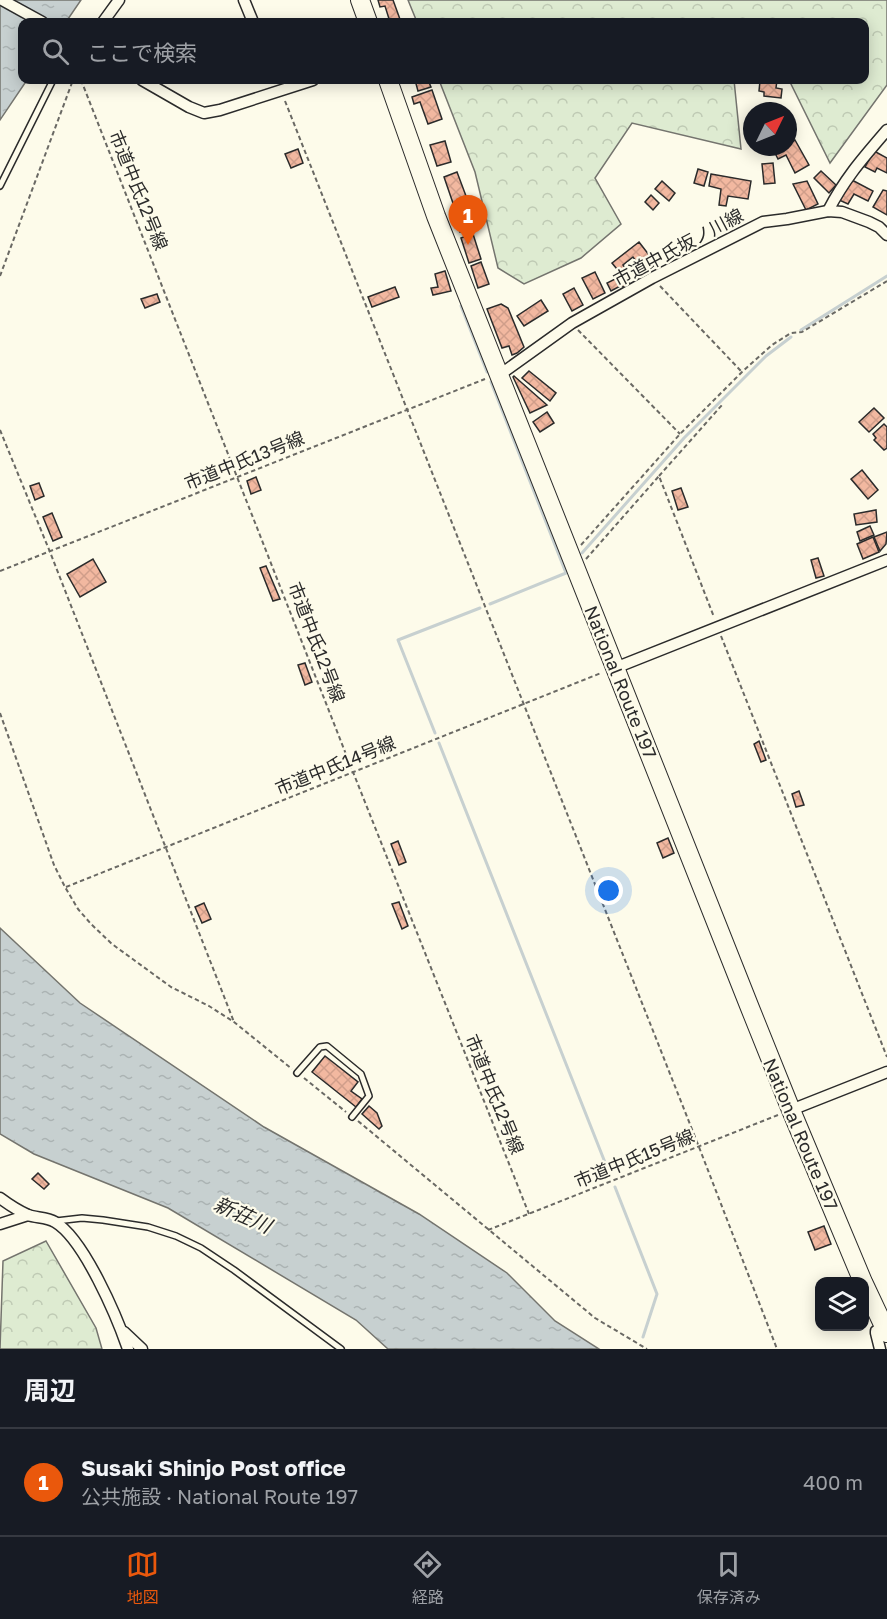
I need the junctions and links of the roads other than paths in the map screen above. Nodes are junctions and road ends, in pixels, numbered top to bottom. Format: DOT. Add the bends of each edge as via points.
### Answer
graph roads {
  1 [pos="2,0"];
  2 [pos="119,0"];
  3 [pos="243,0"];
  4 [pos="360,0"];
  5 [pos="35,18"];
  6 [pos="106,18"];
  7 [pos="251,18"];
  8 [pos="367,18"];
  9 [pos="51,84"];
  10 [pos="149,84"];
  11 [pos="389,84"];
  12 [pos="279,85"];
  13 [pos="887,130"];
  14 [pos="0,186"];
  15 [pos="828,211"];
  16 [pos="887,235"];
  17 [pos="498,374"];
  18 [pos="886,560"];
  19 [pos="615,668"];
  20 [pos="297,1072"];
  21 [pos="887,1072"];
  22 [pos="791,1110"];
  23 [pos="352,1117"];
  24 [pos="0,1198"];
  25 [pos="28,1215"];
  26 [pos="54,1222"];
  27 [pos="0,1224"];
  28 [pos="861,1277"];
  29 [pos="869,1297"];
  30 [pos="121,1330"];
  31 [pos="883,1337"];
  32 [pos="128,1349"];
  33 [pos="142,1349"];
  34 [pos="341,1349"];
  1 -- 5 [label="street"];
  2 -- 6 [label="street"];
  3 -- 7 [label="street"];
  4 -- 8 [label="highway"];
  9 -- 14 [label="lane"];
  10 -- 12 [label="street" via="204,113"];
  11 -- 17 [label="highway, National Route 197"];
  13 -- 15 [label="street" via="845,180"];
  15 -- 16 [label="street, 市道中氏坂ノ川線" via="853,215"];
  15 -- 17 [label="street, 市道中氏坂ノ川線" via="763,222 572,323"];
  17 -- 19 [label="highway, National Route 197"];
  18 -- 19 [label="street"];
  19 -- 22 [label="highway, National Route 197"];
  20 -- 23 [label="lane" via="320,1047 327,1046 361,1074 369,1096"];
  21 -- 22 [label="street"];
  22 -- 28 [label="highway, National Route 197"];
  24 -- 25 [label="street"];
  25 -- 26 [label="street"];
  25 -- 27 [label="street"];
  26 -- 30 [label="street" via="81,1250"];
  26 -- 34 [label="lane" via="103,1220 176,1236 234,1270"];
  29 -- 31 [label="highway, National Route 197"];
  30 -- 32 [label="street"];
  30 -- 33 [label="street"];
}
